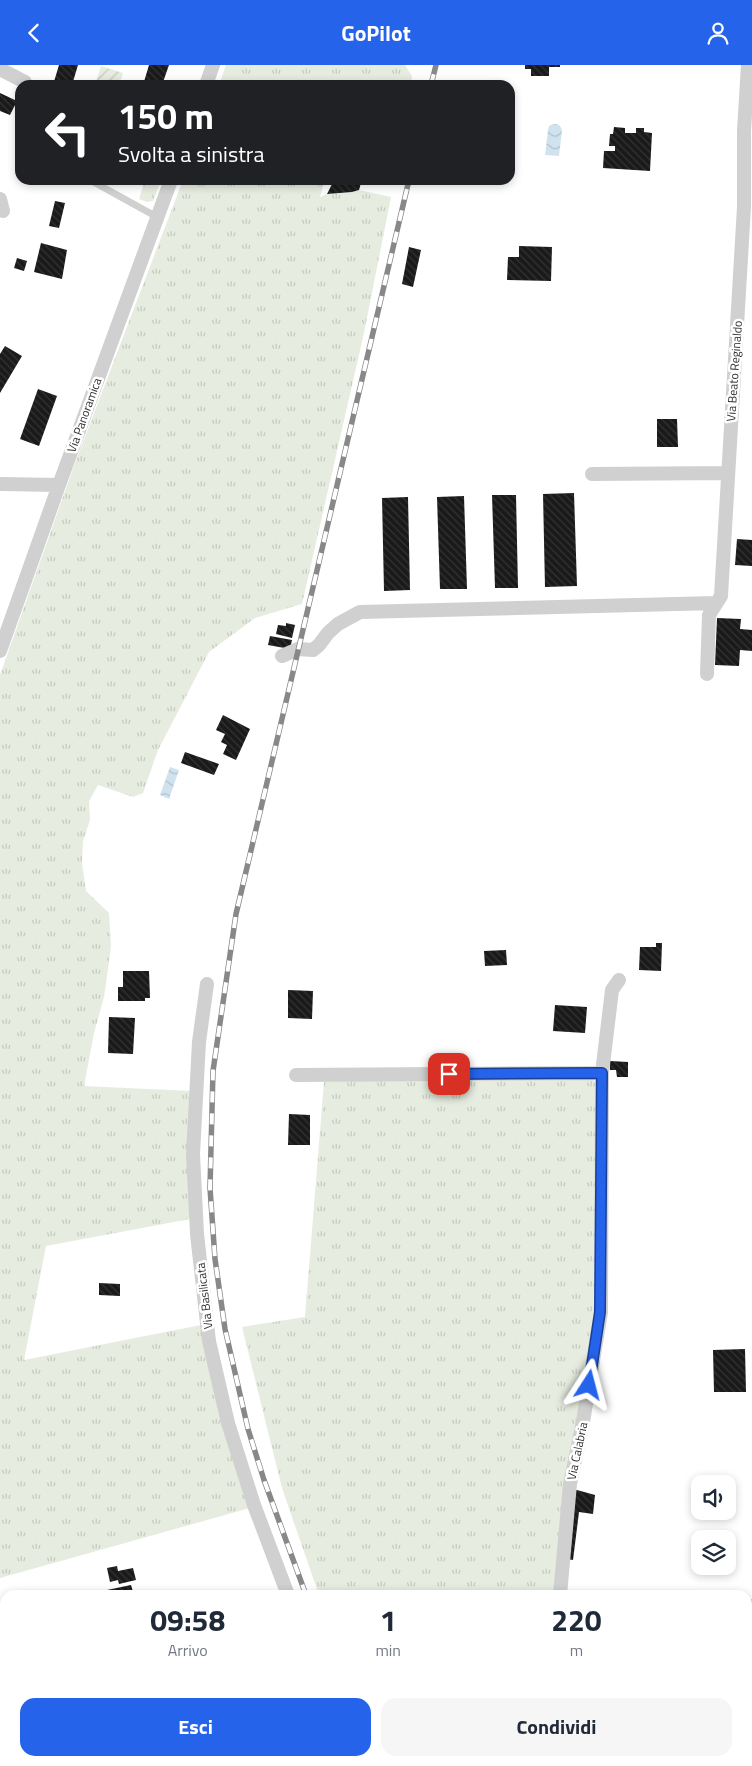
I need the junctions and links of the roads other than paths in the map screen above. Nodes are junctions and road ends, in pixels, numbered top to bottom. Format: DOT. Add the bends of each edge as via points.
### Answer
graph roads {
  1 [pos="213,65"];
  2 [pos="748,65"];
  3 [pos="0,69"];
  4 [pos="21,80"];
  5 [pos="208,80"];
  6 [pos="748,131"];
  7 [pos="99,185"];
  8 [pos="169,185"];
  9 [pos="158,217"];
  10 [pos="728,473"];
  11 [pos="592,475"];
  12 [pos="0,484"];
  13 [pos="58,485"];
  14 [pos="716,603"];
  15 [pos="0,651"];
  16 [pos="282,656"];
  17 [pos="707,675"];
  18 [pos="619,980"];
  19 [pos="207,984"];
  20 [pos="602,1073"];
  21 [pos="296,1075"];
  22 [pos="286,1590"];
  23 [pos="560,1590"];
  1 -- 5 [label="street"];
  2 -- 6 [label="street, Via Beato Reginaldo"];
  3 -- 4 [label="street"];
  6 -- 10 [label="street, Via Beato Reginaldo"];
  7 -- 9 [label="lane"];
  8 -- 9 [label="street, Via Panoramica"];
  9 -- 13 [label="street, Via Panoramica"];
  10 -- 11 [label="street"];
  10 -- 14 [label="street, Via Beato Reginaldo" via="720,595"];
  12 -- 13 [label="street"];
  13 -- 15 [label="street, Via Panoramica"];
  14 -- 16 [label="street" via="360,612 338,624 313,650 298,649"];
  14 -- 17 [label="street, Via Beato Reginaldo" via="709,615"];
  18 -- 20 [label="street, Via Calabria" via="612,990"];
  19 -- 22 [label="street, Via Basilicata" via="199,1042 193,1154 196,1234 209,1341 228,1423"];
  20 -- 21 [label="street"];
  20 -- 23 [label="street, Via Calabria" via="600,1312 570,1484"];
}
